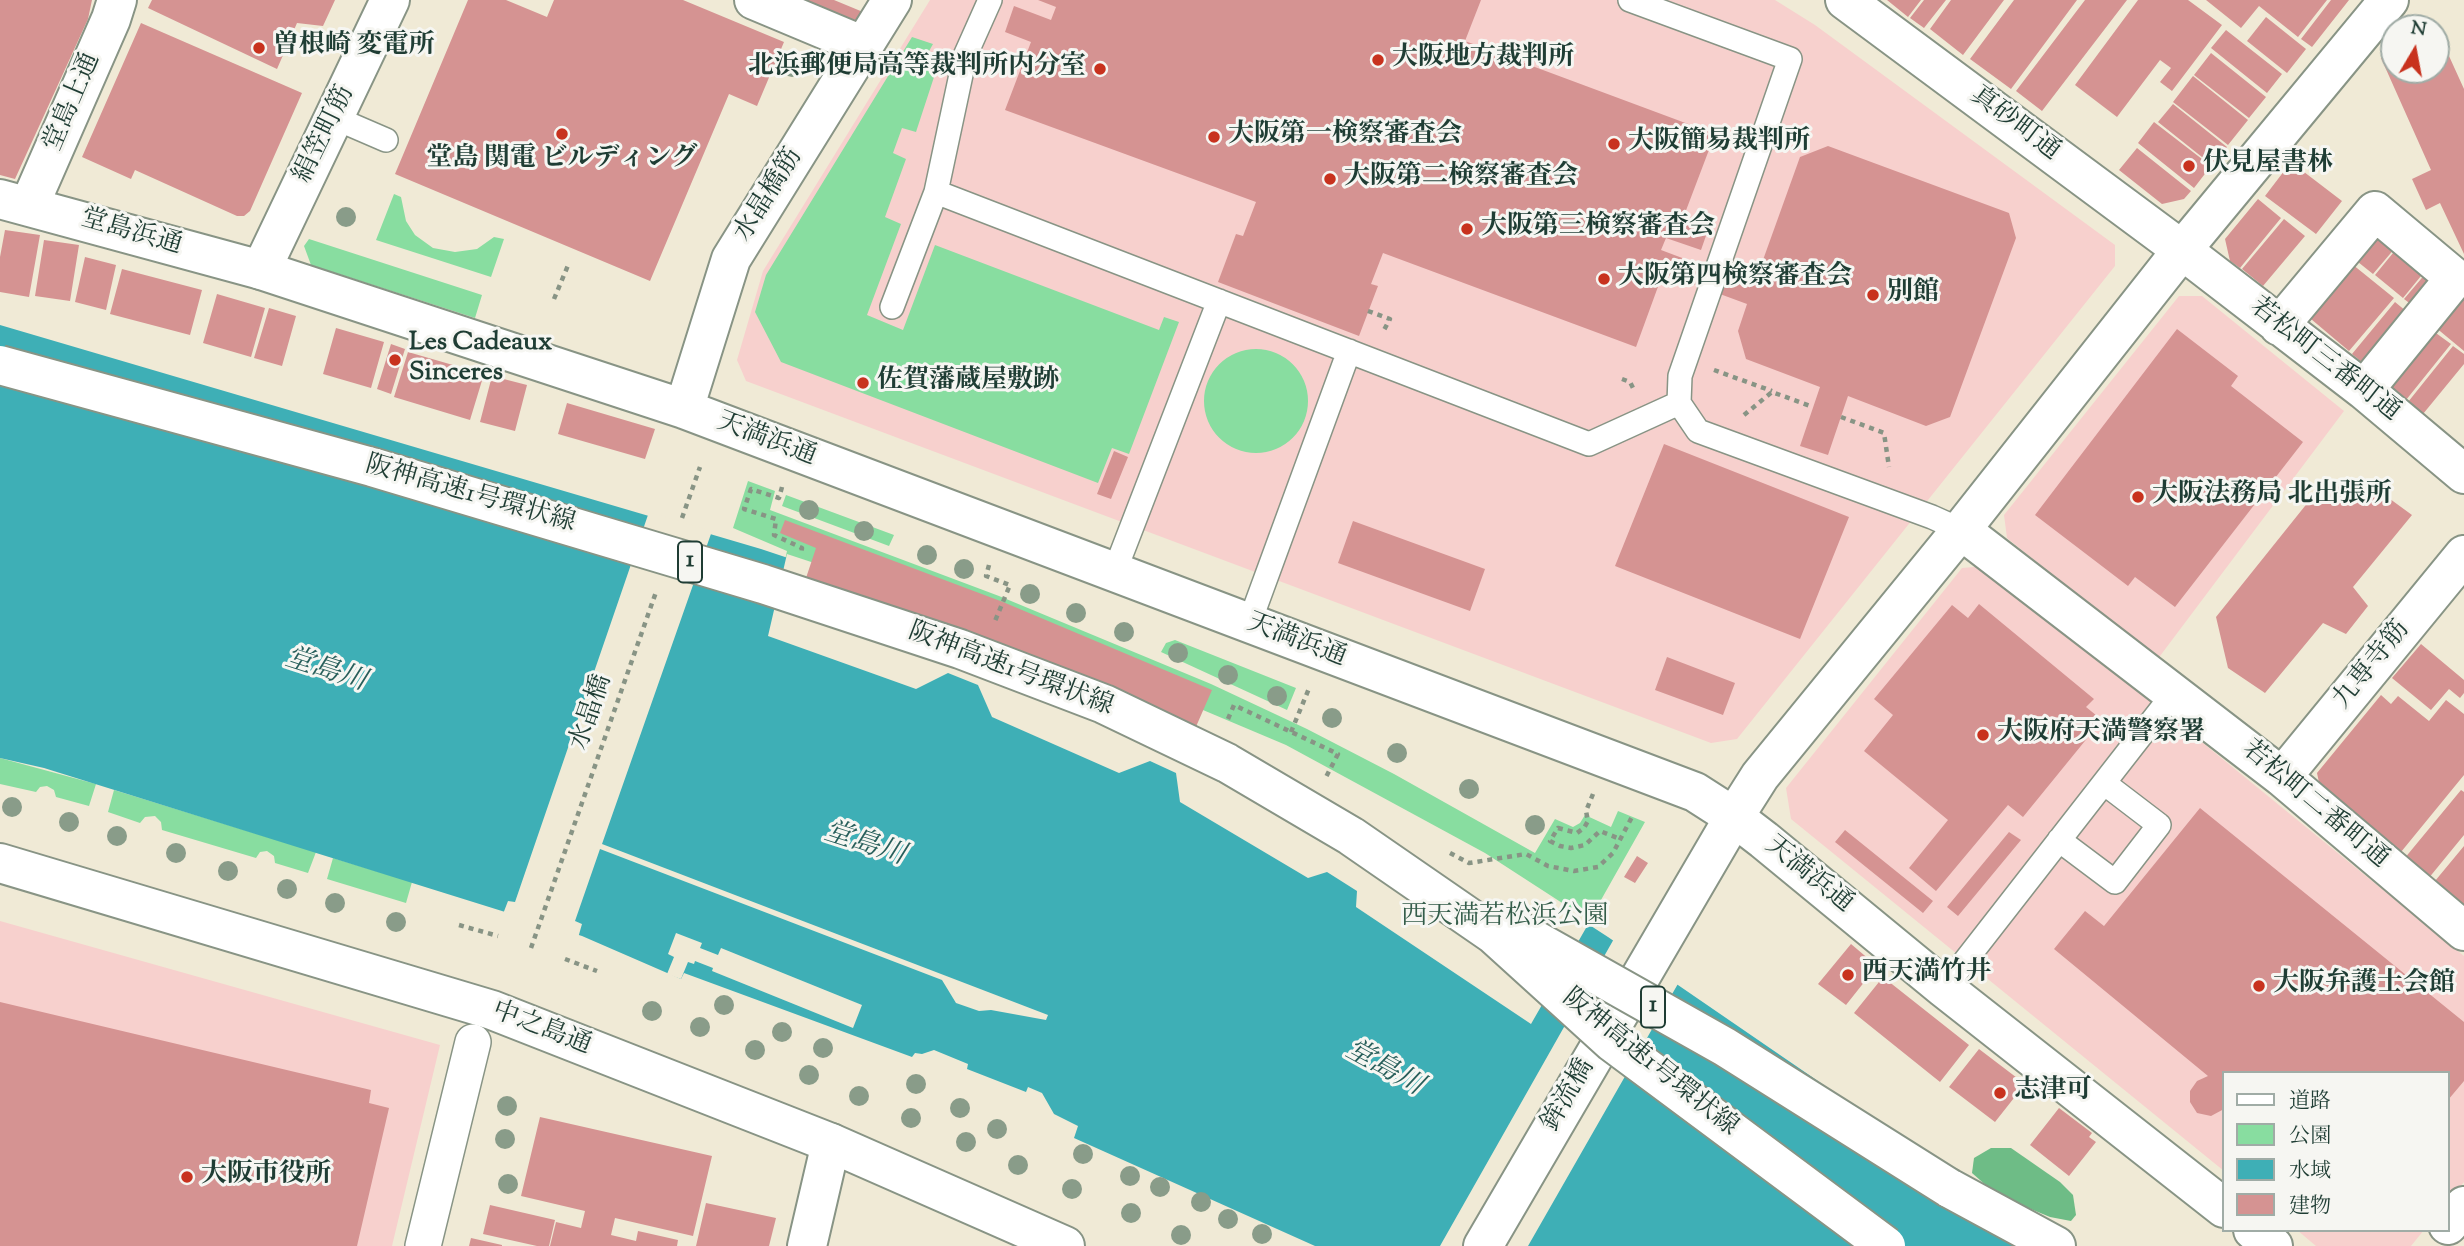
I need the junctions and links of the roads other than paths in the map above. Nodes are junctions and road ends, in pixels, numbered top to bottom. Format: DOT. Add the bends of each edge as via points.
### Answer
graph roads {
  1 [pos="117,0"];
  2 [pos="390,0"];
  3 [pos="754,0"];
  4 [pos="892,0"];
  5 [pos="990,0"];
  6 [pos="1630,0"];
  7 [pos="1845,0"];
  8 [pos="2389,0"];
  9 [pos="864,46"];
  10 [pos="335,118"];
  11 [pos="386,140"];
  12 [pos="936,192"];
  13 [pos="15,203"];
  14 [pos="2182,250"];
  15 [pos="261,271"];
  16 [pos="1219,302"];
  17 [pos="892,307"];
  18 [pos="2279,326"];
  19 [pos="1349,351"];
  20 [pos="0,365"];
  21 [pos="2364,390"];
  22 [pos="1679,403"];
  23 [pos="684,410"];
  24 [pos="2464,474"];
  25 [pos="1961,530"];
  26 [pos="2464,555"];
  27 [pos="1114,573"];
  28 [pos="1249,624"];
  29 [pos="2174,693"];
  30 [pos="2282,778"];
  31 [pos="2104,783"];
  32 [pos="1734,817"];
  33 [pos="1351,836"];
  34 [pos="2059,840"];
  35 [pos="0,863"];
  36 [pos="2464,931"];
  37 [pos="1944,988"];
  38 [pos="473,1042"];
  39 [pos="831,1143"];
  40 [pos="2222,1206"];
  41 [pos="2464,1206"];
  42 [pos="2450,1223"];
  43 [pos="2255,1232"];
  44 [pos="2442,1232"];
  45 [pos="423,1246"];
  46 [pos="807,1246"];
  47 [pos="1065,1246"];
  48 [pos="1483,1246"];
  49 [pos="1886,1246"];
  50 [pos="2056,1246"];
  51 [pos="2273,1246"];
  52 [pos="2431,1246"];
  1 -- 13 [label="main road, 堂島上通"];
  2 -- 10 [label="main road, 絹笠町筋"];
  3 -- 9 [label="main road"];
  4 -- 9 [label="main road, 水晶橋筋"];
  5 -- 12 [label="lane" via="965,55"];
  6 -- 22 [label="lane" via="1790,59 1680,376"];
  7 -- 14 [label="main road, 真砂町通"];
  8 -- 14 [label="main road, 鉾流橋"];
  9 -- 23 [label="main road, 水晶橋筋" via="731,259"];
  10 -- 11 [label="lane"];
  10 -- 15 [label="main road, 絹笠町筋"];
  12 -- 16 [label="lane"];
  12 -- 17 [label="lane"];
  13 -- 15 [label="main road, 堂島浜通"];
  14 -- 18 [label="main road, 若松町三番町通"];
  14 -- 25 [label="main road, 鉾流橋"];
  15 -- 23 [label="main road, 天満浜通"];
  16 -- 19 [label="lane"];
  16 -- 27 [label="lane"];
  18 -- 21 [label="main road, 若松町三番町通"];
  18 -- 21 [label="main road" via="2375,211 2455,278"];
  19 -- 22 [label="lane" via="1589,444"];
  19 -- 28 [label="lane"];
  20 -- 33 [label="main road, 阪神高速1号環状線 / 1, bridge" via="372,467 764,584 960,649 1104,704 1227,763"];
  21 -- 24 [label="main road, 若松町三番町通"];
  22 -- 25 [label="lane" via="1698,431"];
  23 -- 27 [label="main road, 天満浜通"];
  25 -- 29 [label="main road, 若松町二番町通"];
  25 -- 32 [label="main road, 鉾流橋" via="1760,776"];
  26 -- 30 [label="main road, 九専寺筋"];
  27 -- 28 [label="main road, 天満浜通"];
  28 -- 32 [label="main road, 天満浜通" via="1695,792"];
  29 -- 30 [label="main road, 若松町二番町通"];
  29 -- 31 [label="lane"];
  30 -- 36 [label="main road, 若松町二番町通"];
  31 -- 34 [label="lane"];
  31 -- 34 [label="lane" via="2159,825 2115,883"];
  32 -- 37 [label="main road, 天満浜通"];
  32 -- 48 [label="main road, 鉾流橋, bridge"];
  33 -- 49 [label="main road, 阪神高速1号環状線 / 1, bridge" via="1493,934 1612,1042"];
  33 -- 50 [label="main road, 1, bridge" via="1725,1047 1949,1188"];
  34 -- 37 [label="lane"];
  35 -- 39 [label="main road, 中之島通" via="492,1010"];
  37 -- 40 [label="main road, 天満浜通"];
  38 -- 45 [label="street"];
  39 -- 46 [label="main road"];
  39 -- 47 [label="main road, 中之島通"];
  41 -- 42 [label="main road"];
  43 -- 51 [label="main road"];
  44 -- 52 [label="main road"];
}
